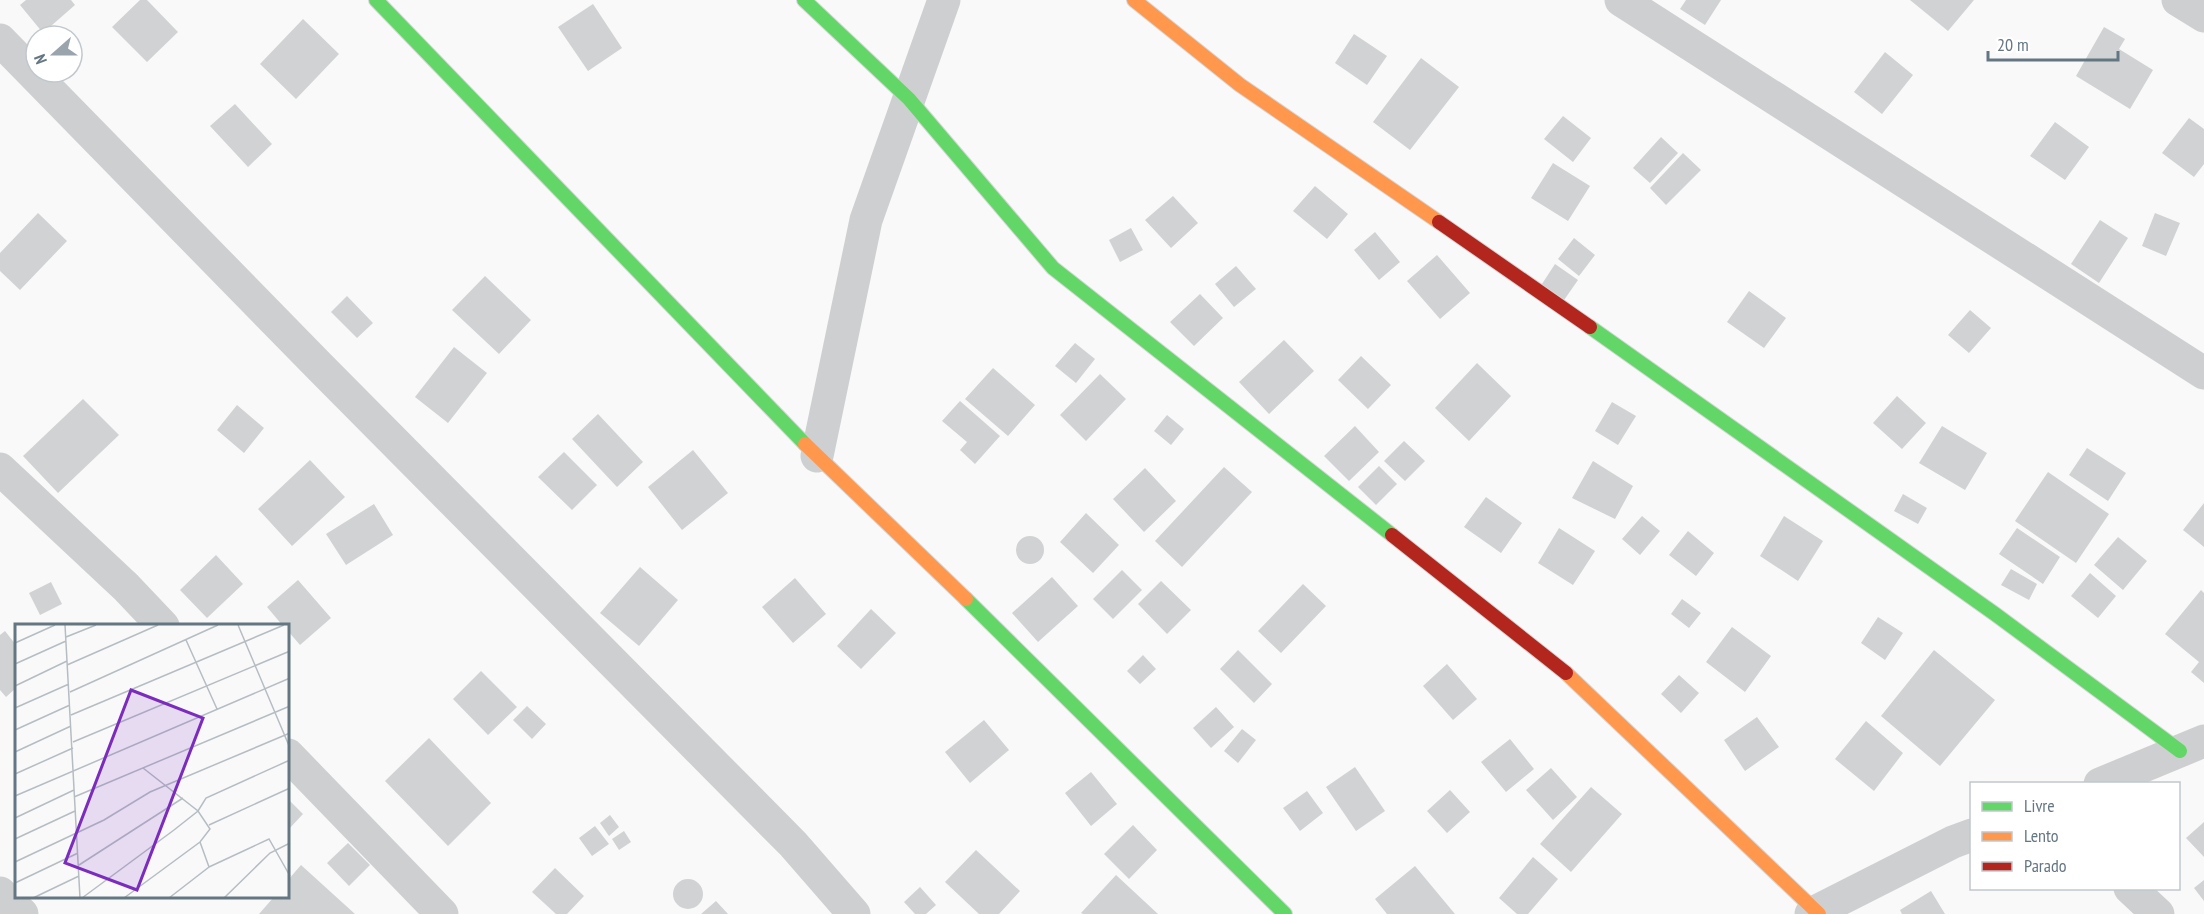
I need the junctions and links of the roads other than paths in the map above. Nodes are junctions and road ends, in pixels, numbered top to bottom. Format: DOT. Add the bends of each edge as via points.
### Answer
graph roads {
  1 [pos="376,0"];
  2 [pos="804,0"];
  3 [pos="944,0"];
  4 [pos="1134,0"];
  5 [pos="1622,0"];
  6 [pos="2178,0"];
  7 [pos="2204,16"];
  8 [pos="0,40"];
  9 [pos="909,99"];
  10 [pos="2204,373"];
  11 [pos="818,456"];
  12 [pos="0,469"];
  13 [pos="161,624"];
  14 [pos="2192,746"];
  15 [pos="290,757"];
  16 [pos="2102,782"];
  17 [pos="1970,835"];
  18 [pos="2132,890"];
  19 [pos="0,893"];
  20 [pos="1815,913"];
  21 [pos="22,914"];
  22 [pos="442,914"];
  23 [pos="854,914"];
  24 [pos="1285,914"];
  25 [pos="2158,914"];
  1 -- 11 [label="street"];
  2 -- 9 [label="street"];
  3 -- 9 [label="street"];
  4 -- 14 [label="street" via="1239,85 1644,364 1995,614"];
  5 -- 10 [label="street"];
  6 -- 7 [label="street"];
  8 -- 23 [label="street" via="793,844"];
  9 -- 11 [label="street" via="866,220"];
  9 -- 20 [label="street" via="1053,268 1559,666"];
  11 -- 24 [label="street"];
  12 -- 13 [label="street"];
  14 -- 16 [label="street"];
  15 -- 22 [label="street"];
  17 -- 20 [label="street"];
  18 -- 25 [label="street"];
  19 -- 21 [label="street"];
}
